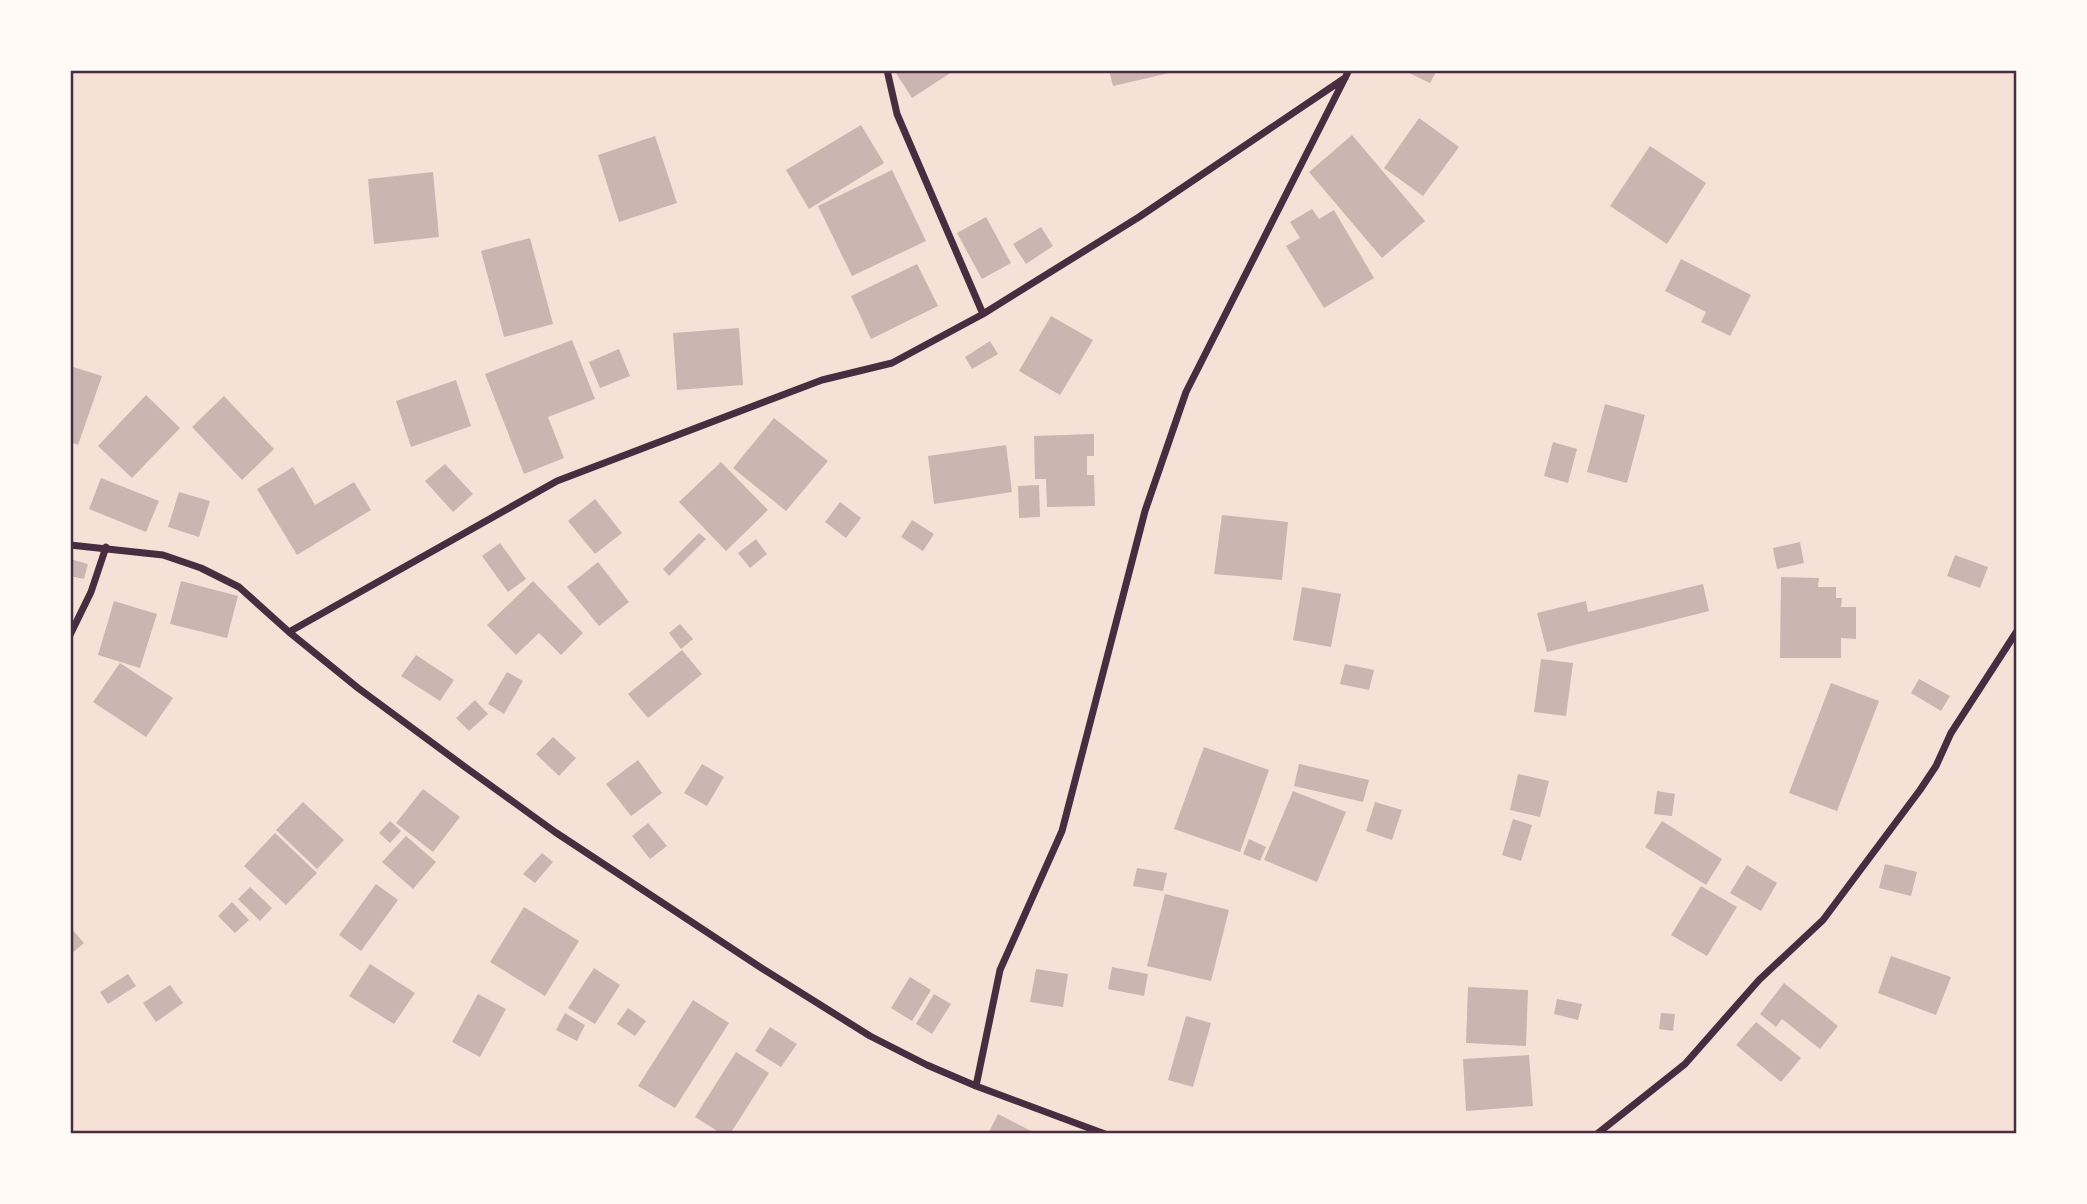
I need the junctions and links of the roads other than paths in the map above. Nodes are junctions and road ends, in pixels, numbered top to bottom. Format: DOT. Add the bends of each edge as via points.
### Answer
graph roads {
  1 [pos="887,70"];
  2 [pos="1349,70"];
  3 [pos="1345,79"];
  4 [pos="983,314"];
  5 [pos="70,545"];
  6 [pos="106,547"];
  7 [pos="2017,631"];
  8 [pos="289,632"];
  9 [pos="70,635"];
  10 [pos="976,1086"];
  11 [pos="1105,1134"];
  12 [pos="1597,1134"];
  1 -- 4 [label="street" via="897,114"];
  2 -- 3 [label="street"];
  3 -- 4 [label="street" via="1139,217"];
  3 -- 10 [label="street" via="1186,392 1145,511 1062,831 1000,970"];
  4 -- 8 [label="street" via="892,363 822,380 557,481"];
  5 -- 6 [label="street"];
  6 -- 8 [label="street" via="163,555 201,568 239,587"];
  6 -- 9 [label="street"];
  7 -- 12 [label="street" via="1920,790 1823,920 1759,980 1685,1063"];
  8 -- 10 [label="street" via="567,840 870,1036"];
  10 -- 11 [label="street"];
}
